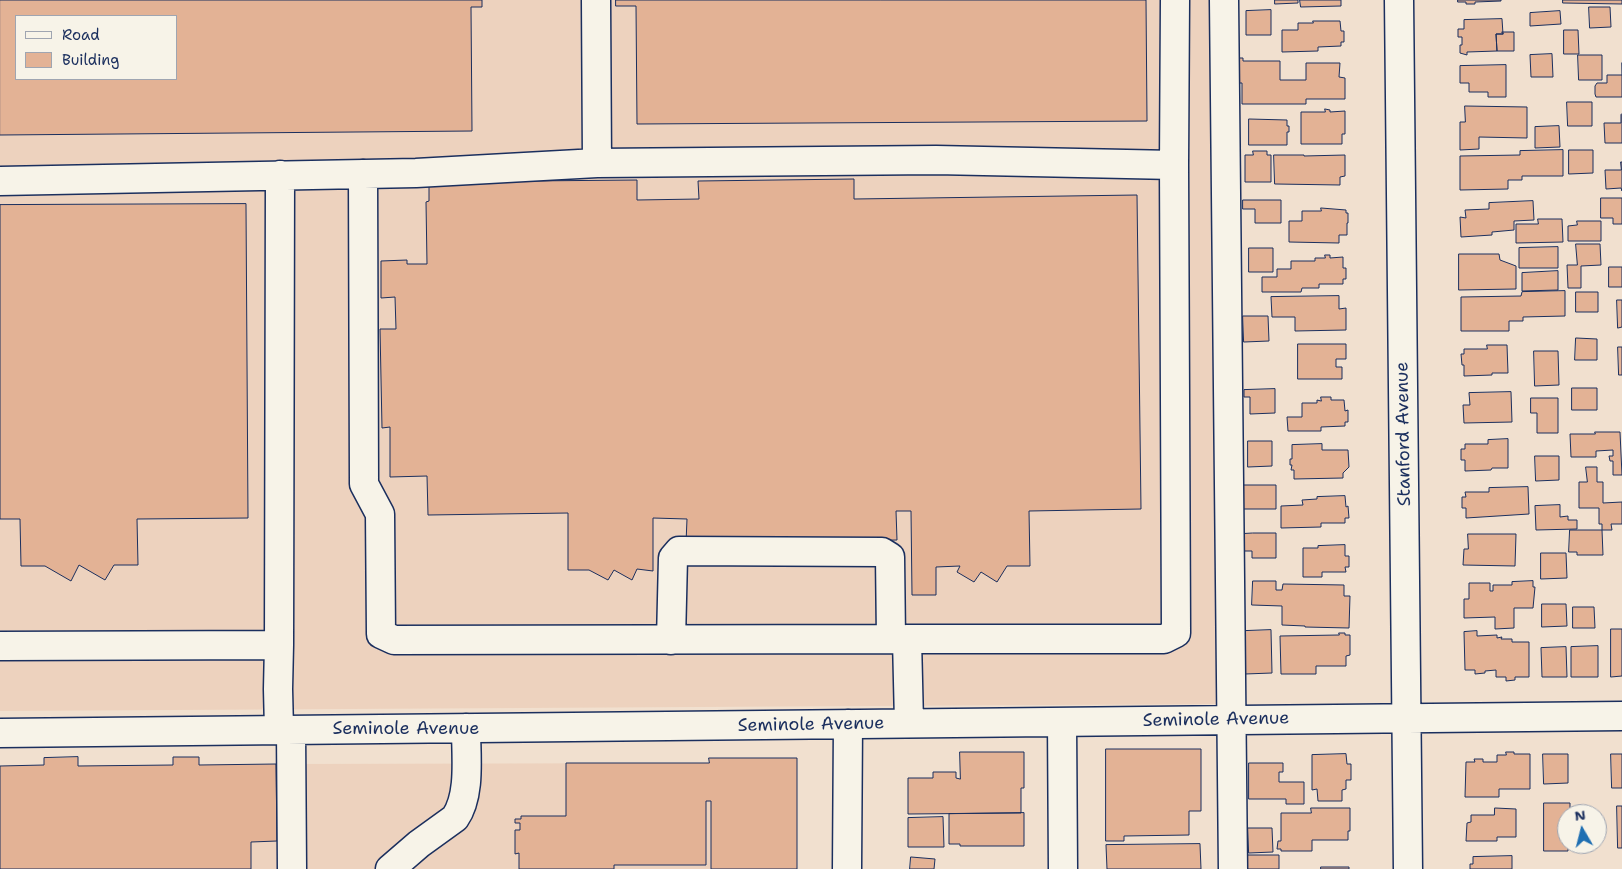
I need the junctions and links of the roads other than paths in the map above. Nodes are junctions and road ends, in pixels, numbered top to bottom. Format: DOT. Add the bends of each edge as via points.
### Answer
graph roads {
  1 [pos="596,0"];
  2 [pos="1175,0"];
  3 [pos="1224,0"];
  4 [pos="1400,0"];
  5 [pos="597,163"];
  6 [pos="1174,164"];
  7 [pos="363,174"];
  8 [pos="280,175"];
  9 [pos="0,181"];
  10 [pos="899,639"];
  11 [pos="671,640"];
  12 [pos="279,645"];
  13 [pos="0,646"];
  14 [pos="1622,716"];
  15 [pos="1406,718"];
  16 [pos="1231,720"];
  17 [pos="1062,722"];
  18 [pos="909,723"];
  19 [pos="848,724"];
  20 [pos="466,728"];
  21 [pos="285,730"];
  22 [pos="0,733"];
  23 [pos="292,869"];
  24 [pos="390,869"];
  25 [pos="847,869"];
  26 [pos="1063,869"];
  27 [pos="1233,869"];
  28 [pos="1408,869"];
  1 -- 5 [label="street"];
  2 -- 6 [label="street"];
  3 -- 16 [label="street"];
  4 -- 15 [label="street, Stanford Avenue"];
  5 -- 6 [label="street" via="936,160"];
  5 -- 7 [label="street"];
  6 -- 10 [label="street" via="1176,633 1164,639"];
  7 -- 8 [label="street"];
  7 -- 11 [label="street" via="364,484 380,514 381,634 394,640"];
  8 -- 9 [label="street"];
  8 -- 12 [label="street"];
  10 -- 11 [label="street"];
  10 -- 11 [label="street" via="890,557 882,552 679,551 672,558"];
  10 -- 18 [label="street"];
  12 -- 13 [label="street"];
  12 -- 21 [label="street" via="278,689"];
  14 -- 15 [label="street, Seminole Avenue"];
  15 -- 16 [label="street, Seminole Avenue"];
  15 -- 28 [label="street, Stanford Avenue"];
  16 -- 17 [label="street, Seminole Avenue"];
  16 -- 27 [label="street"];
  17 -- 18 [label="street, Seminole Avenue"];
  17 -- 26 [label="street"];
  18 -- 19 [label="street, Seminole Avenue"];
  19 -- 20 [label="street, Seminole Avenue"];
  19 -- 25 [label="street"];
  20 -- 21 [label="street, Seminole Avenue"];
  20 -- 24 [label="street" via="464,800 459,812"];
  21 -- 22 [label="street, Seminole Avenue"];
  21 -- 23 [label="street"];
}
